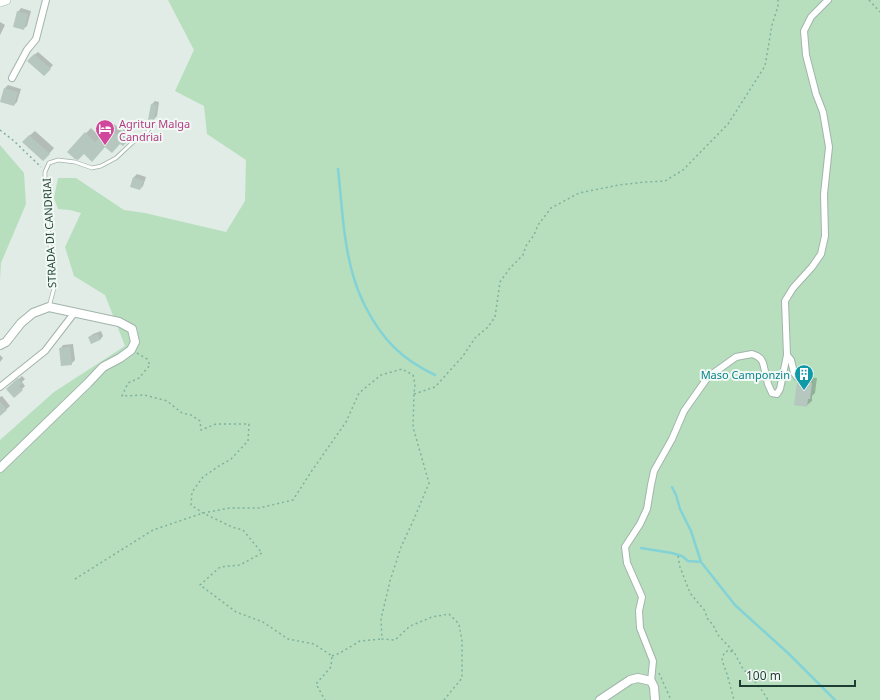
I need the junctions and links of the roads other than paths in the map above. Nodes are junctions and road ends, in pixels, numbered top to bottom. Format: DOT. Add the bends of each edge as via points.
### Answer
graph roads {
  1 [pos="6,0"];
  2 [pos="46,0"];
  3 [pos="828,0"];
  4 [pos="0,2"];
  5 [pos="12,78"];
  6 [pos="152,122"];
  7 [pos="49,307"];
  8 [pos="75,312"];
  9 [pos="0,345"];
  10 [pos="787,355"];
  11 [pos="805,378"];
  12 [pos="0,388"];
  13 [pos="0,468"];
  14 [pos="651,681"];
  15 [pos="600,700"];
  16 [pos="656,700"];
  1 -- 4 [label="main road"];
  2 -- 5 [label="street" via="36,39"];
  3 -- 10 [label="street" via="811,17 804,31 806,55 823,112 829,147 824,194 825,236 821,254 785,302"];
  6 -- 7 [label="lane, STRADA DI CANDRIAI" via="147,133 116,158 101,166 92,168 58,160 49,163 45,172 46,203 54,288"];
  7 -- 8 [label="street"];
  7 -- 9 [label="street" via="33,313 6,342"];
  8 -- 12 [label="street" via="45,351"];
  8 -- 13 [label="street" via="119,322 132,329 135,342 131,350 103,367"];
  10 -- 11 [label="street" via="797,377"];
  10 -- 14 [label="street" via="778,394 772,393 761,359 752,354 736,356 708,377 684,411 654,471 647,508 625,547 627,563 642,597 639,611 640,628 653,661"];
  14 -- 15 [label="street" via="638,678 630,680"];
  14 -- 16 [label="street"];
}
